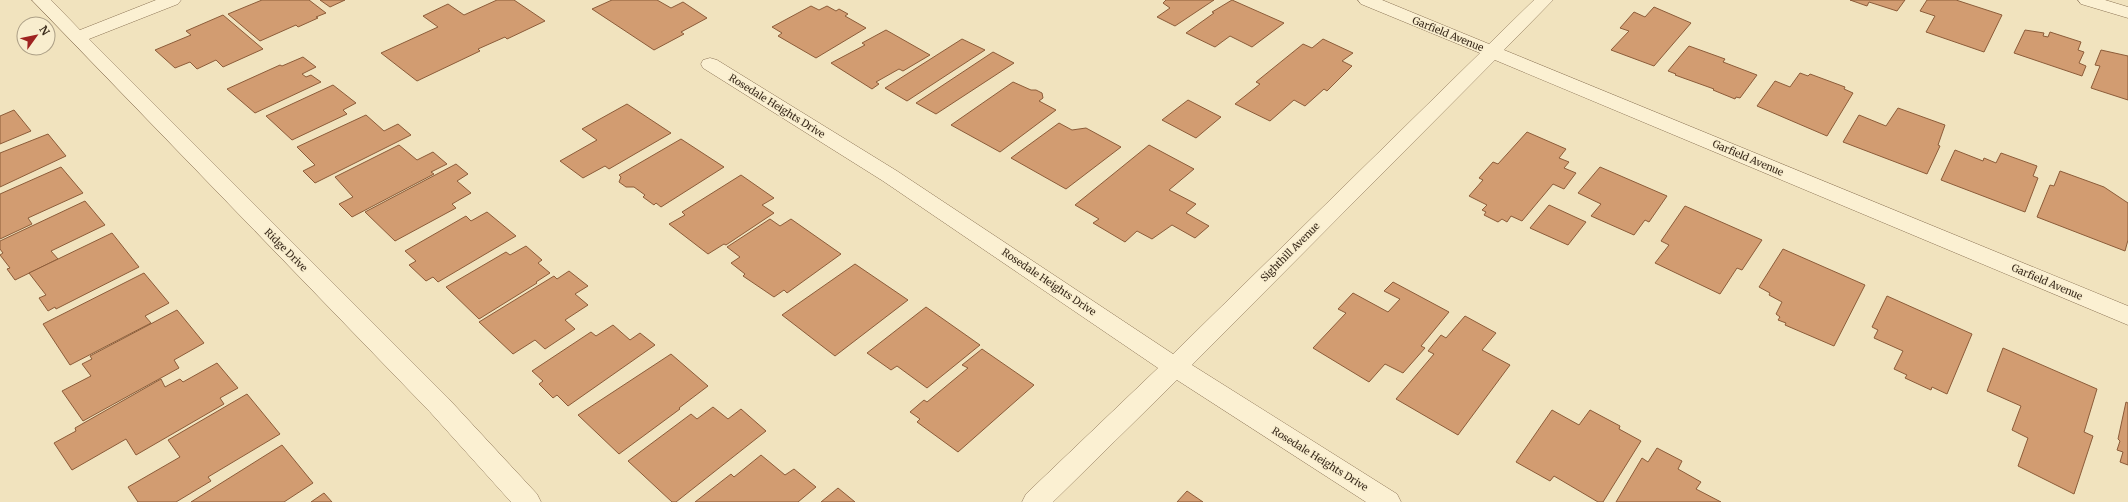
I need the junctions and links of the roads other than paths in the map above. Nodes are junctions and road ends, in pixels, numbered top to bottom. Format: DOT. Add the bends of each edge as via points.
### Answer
graph roads {
  1 [pos="41,0"];
  2 [pos="172,0"];
  3 [pos="1367,0"];
  4 [pos="1544,0"];
  5 [pos="2087,0"];
  6 [pos="2128,13"];
  7 [pos="77,37"];
  8 [pos="1491,51"];
  9 [pos="710,64"];
  10 [pos="2128,316"];
  11 [pos="1175,367"];
  12 [pos="528,502"];
  13 [pos="1035,502"];
  14 [pos="1388,502"];
  1 -- 7 [label="street, Ridge Drive"];
  2 -- 7 [label="street"];
  3 -- 8 [label="street, Garfield Avenue"];
  4 -- 8 [label="street, Sighthill Avenue"];
  5 -- 6 [label="street"];
  7 -- 12 [label="street, Ridge Drive" via="439,405"];
  8 -- 10 [label="street, Garfield Avenue"];
  8 -- 11 [label="street, Sighthill Avenue"];
  9 -- 11 [label="street, Rosedale Heights Drive" via="890,176"];
  11 -- 13 [label="street, Sighthill Avenue"];
  11 -- 14 [label="street, Rosedale Heights Drive"];
}
